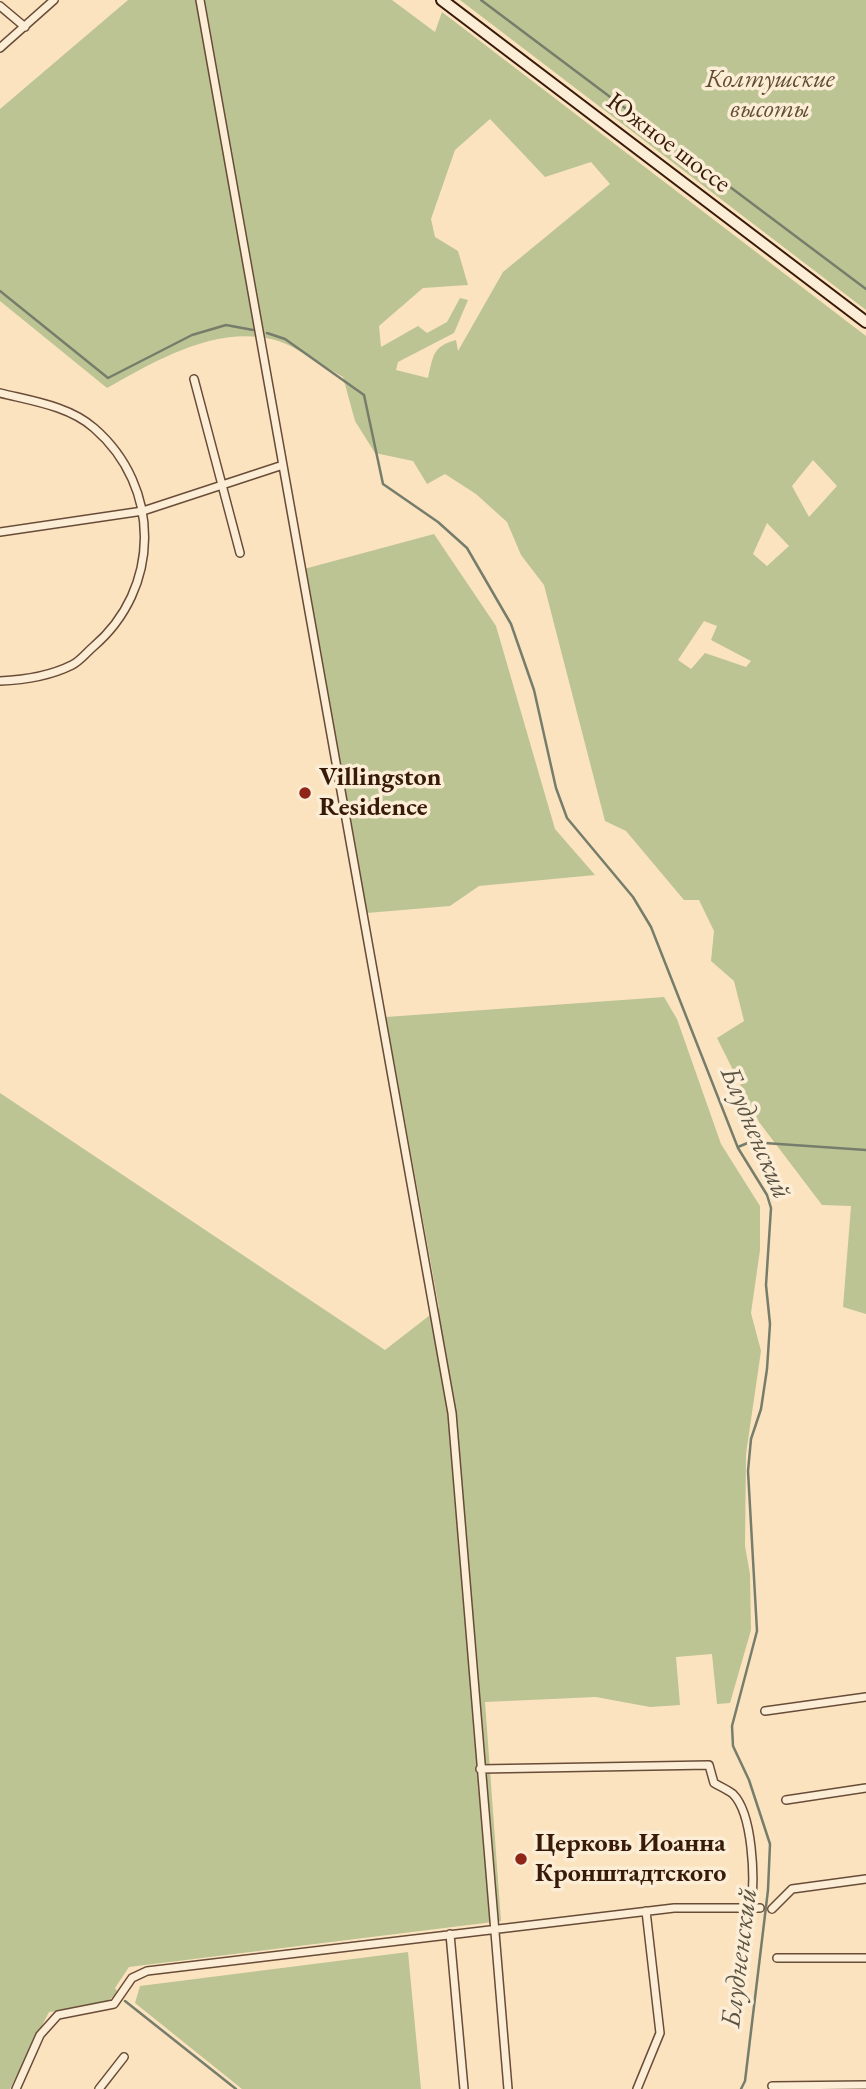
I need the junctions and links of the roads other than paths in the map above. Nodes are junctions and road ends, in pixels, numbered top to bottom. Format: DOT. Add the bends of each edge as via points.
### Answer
graph roads {
  1 [pos="54,0"];
  2 [pos="200,0"];
  3 [pos="442,0"];
  4 [pos="0,6"];
  5 [pos="25,27"];
  6 [pos="0,48"];
  7 [pos="866,322"];
  8 [pos="194,379"];
  9 [pos="0,393"];
  10 [pos="283,466"];
  11 [pos="224,484"];
  12 [pos="143,511"];
  13 [pos="0,532"];
  14 [pos="240,553"];
  15 [pos="0,681"];
  16 [pos="866,1697"];
  17 [pos="765,1711"];
  18 [pos="480,1769"];
  19 [pos="866,1788"];
  20 [pos="786,1800"];
  21 [pos="866,1879"];
  22 [pos="751,1906"];
  23 [pos="760,1908"];
  24 [pos="772,1909"];
  25 [pos="646,1911"];
  26 [pos="495,1929"];
  27 [pos="450,1934"];
  28 [pos="777,1958"];
  29 [pos="866,1958"];
  30 [pos="124,2057"];
  31 [pos="772,2085"];
  32 [pos="866,2085"];
  33 [pos="16,2089"];
  34 [pos="99,2089"];
  35 [pos="464,2089"];
  36 [pos="508,2089"];
  37 [pos="637,2089"];
  1 -- 5 [label="street"];
  2 -- 10 [label="street"];
  3 -- 7 [label="street, Южное шоссе"];
  4 -- 5 [label="street"];
  5 -- 6 [label="street"];
  8 -- 11 [label="street"];
  9 -- 12 [label="street" via="65,410 93,427 122,457"];
  10 -- 11 [label="street"];
  10 -- 18 [label="street" via="452,1413"];
  11 -- 12 [label="street"];
  11 -- 14 [label="street"];
  12 -- 13 [label="street"];
  12 -- 15 [label="street" via="146,548 138,586 111,631 73,664 30,679"];
  16 -- 17 [label="street"];
  18 -- 22 [label="street" via="709,1765 714,1783 733,1794 742,1808 754,1878"];
  18 -- 26 [label="street"];
  19 -- 20 [label="street"];
  21 -- 24 [label="street" via="792,1889"];
  22 -- 23 [label="street"];
  22 -- 25 [label="street"];
  25 -- 26 [label="street"];
  25 -- 37 [label="street" via="660,2033"];
  26 -- 27 [label="street"];
  26 -- 36 [label="street"];
  27 -- 33 [label="street" via="147,1971 132,1978 114,2004 58,2015 40,2035"];
  27 -- 35 [label="street"];
  28 -- 29 [label="street"];
  30 -- 34 [label="street"];
  31 -- 32 [label="street"];
}
